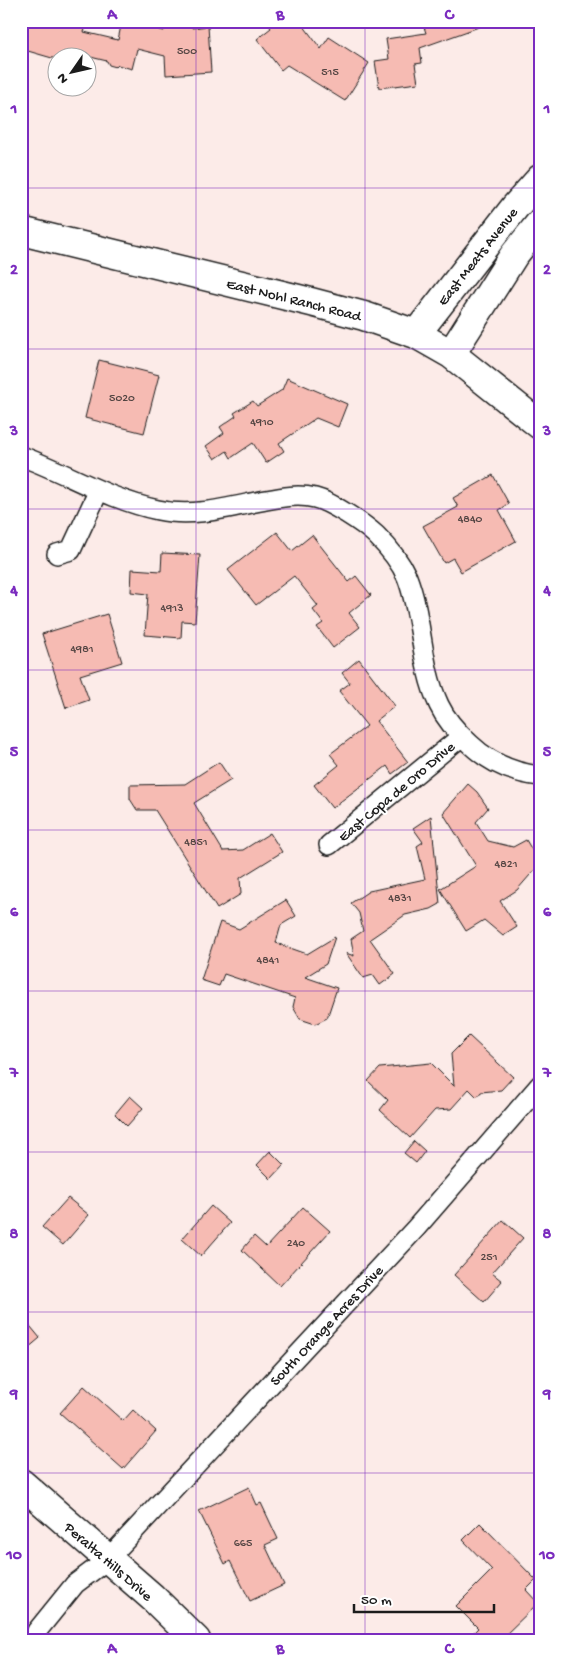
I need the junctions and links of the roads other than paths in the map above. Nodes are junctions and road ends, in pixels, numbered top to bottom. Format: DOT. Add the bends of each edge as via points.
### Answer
graph roads {
  1 [pos="540,179"];
  2 [pos="540,223"];
  3 [pos="21,232"];
  4 [pos="416,334"];
  5 [pos="451,354"];
  6 [pos="540,424"];
  7 [pos="21,456"];
  8 [pos="99,490"];
  9 [pos="57,554"];
  10 [pos="462,736"];
  11 [pos="540,776"];
  12 [pos="329,846"];
  13 [pos="540,1085"];
  14 [pos="21,1483"];
  15 [pos="107,1560"];
  16 [pos="33,1640"];
  17 [pos="196,1640"];
  1 -- 4 [label="street, East Meats Avenue"];
  2 -- 5 [label="street, East Meats Avenue" via="514,255"];
  3 -- 4 [label="street, East Nohl Ranch Road" via="320,304"];
  4 -- 5 [label="street, East Nohl Ranch Road"];
  5 -- 6 [label="street, East Nohl Ranch Road"];
  7 -- 8 [label="street, East Copa de Oro Drive"];
  8 -- 9 [label="street" via="71,550"];
  8 -- 10 [label="street, East Copa de Oro Drive" via="158,510 190,514 288,496 315,498 346,513 375,534 407,577 434,691 440,706"];
  10 -- 11 [label="street, East Copa de Oro Drive" via="480,754 499,766"];
  10 -- 12 [label="street, East Copa de Oro Drive"];
  13 -- 15 [label="street, South Orange Acres Drive" via="416,1228"];
  14 -- 15 [label="street, Peralta Hills Drive"];
  15 -- 16 [label="street, South Orange Acres Drive" via="75,1584"];
  15 -- 17 [label="street, Peralta Hills Drive" via="152,1597"];
}
